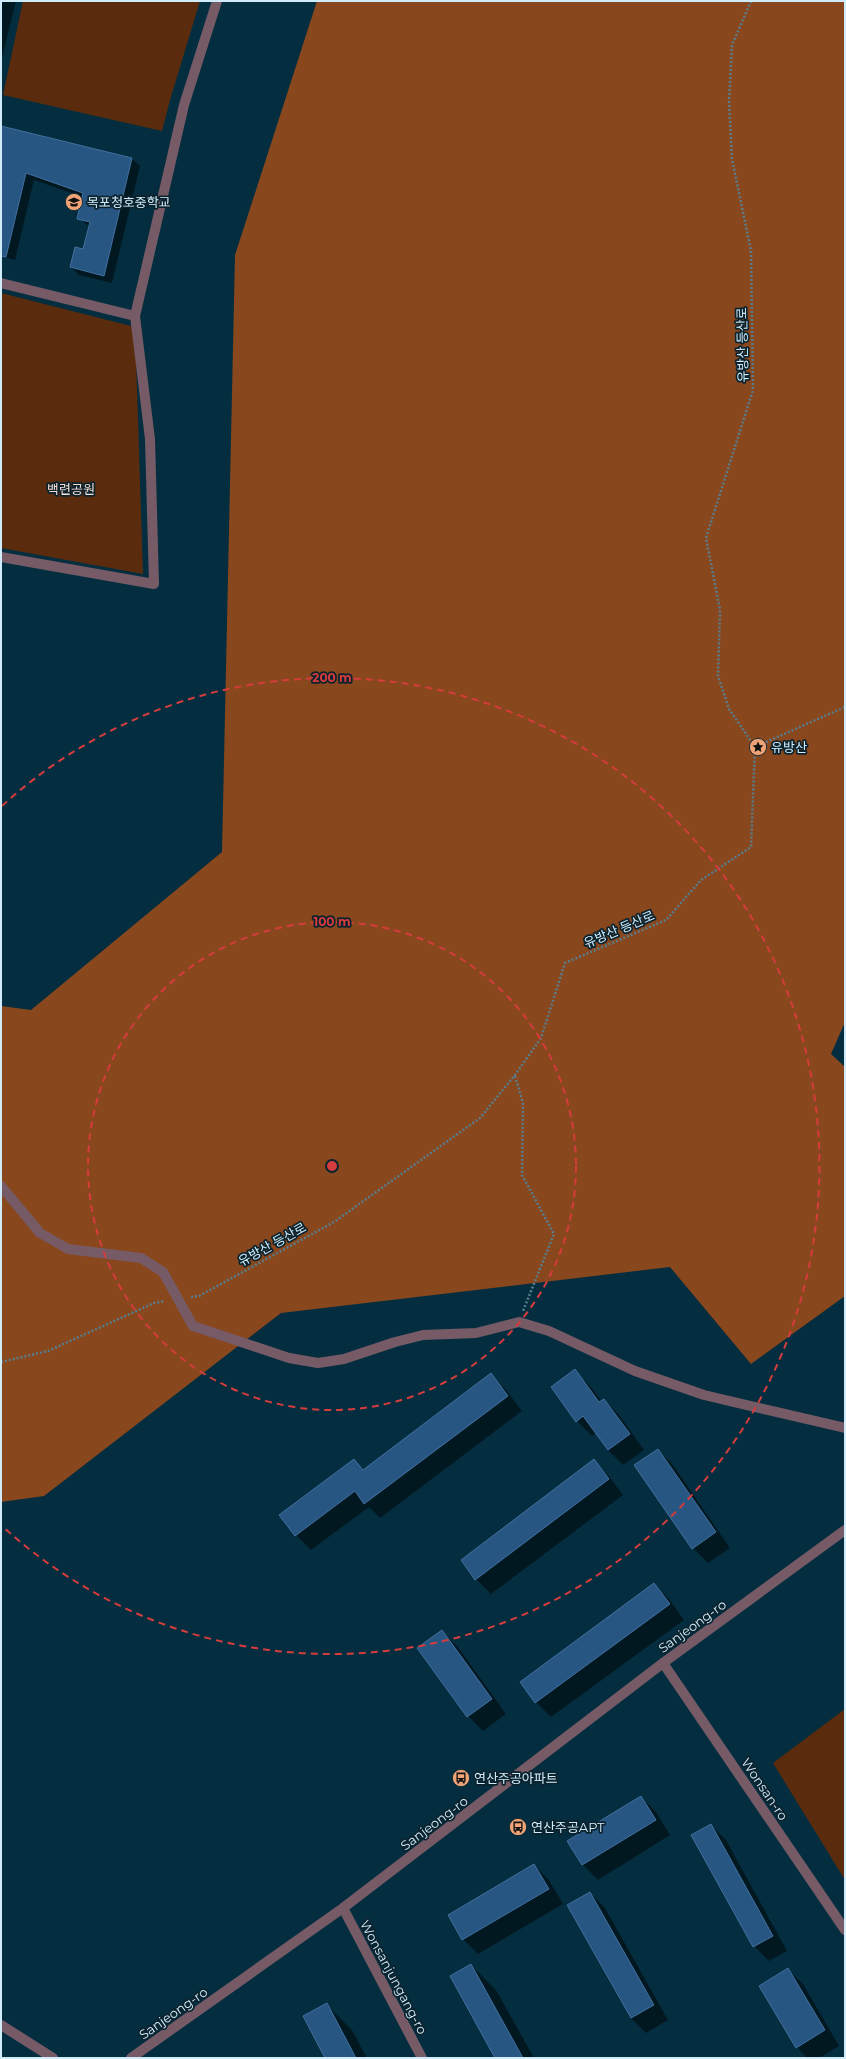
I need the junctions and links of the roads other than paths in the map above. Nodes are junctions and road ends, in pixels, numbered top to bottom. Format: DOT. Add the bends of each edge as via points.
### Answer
graph roads {
  1 [pos="217,1"];
  2 [pos="1,283"];
  3 [pos="135,316"];
  4 [pos="1,557"];
  5 [pos="1,1186"];
  6 [pos="845,1428"];
  7 [pos="845,1530"];
  8 [pos="664,1663"];
  9 [pos="343,1908"];
  10 [pos="845,1930"];
  11 [pos="1,2024"];
  12 [pos="54,2058"];
  13 [pos="131,2058"];
  14 [pos="422,2058"];
  1 -- 3 [label="street" via="184,105"];
  2 -- 3 [label="street"];
  3 -- 4 [label="street" via="150,439 154,584"];
  5 -- 6 [label="street" via="40,1233 68,1249 141,1258 163,1272 193,1326 289,1358 318,1363 344,1359 423,1334 476,1334 519,1322 549,1331 635,1371 704,1395"];
  7 -- 8 [label="street, Sanjeong-ro"];
  8 -- 9 [label="street, Sanjeong-ro"];
  8 -- 10 [label="street, Wonsan-ro"];
  9 -- 13 [label="street, Sanjeong-ro"];
  9 -- 14 [label="street, Wonsanjungang-ro"];
  11 -- 12 [label="street"];
}
